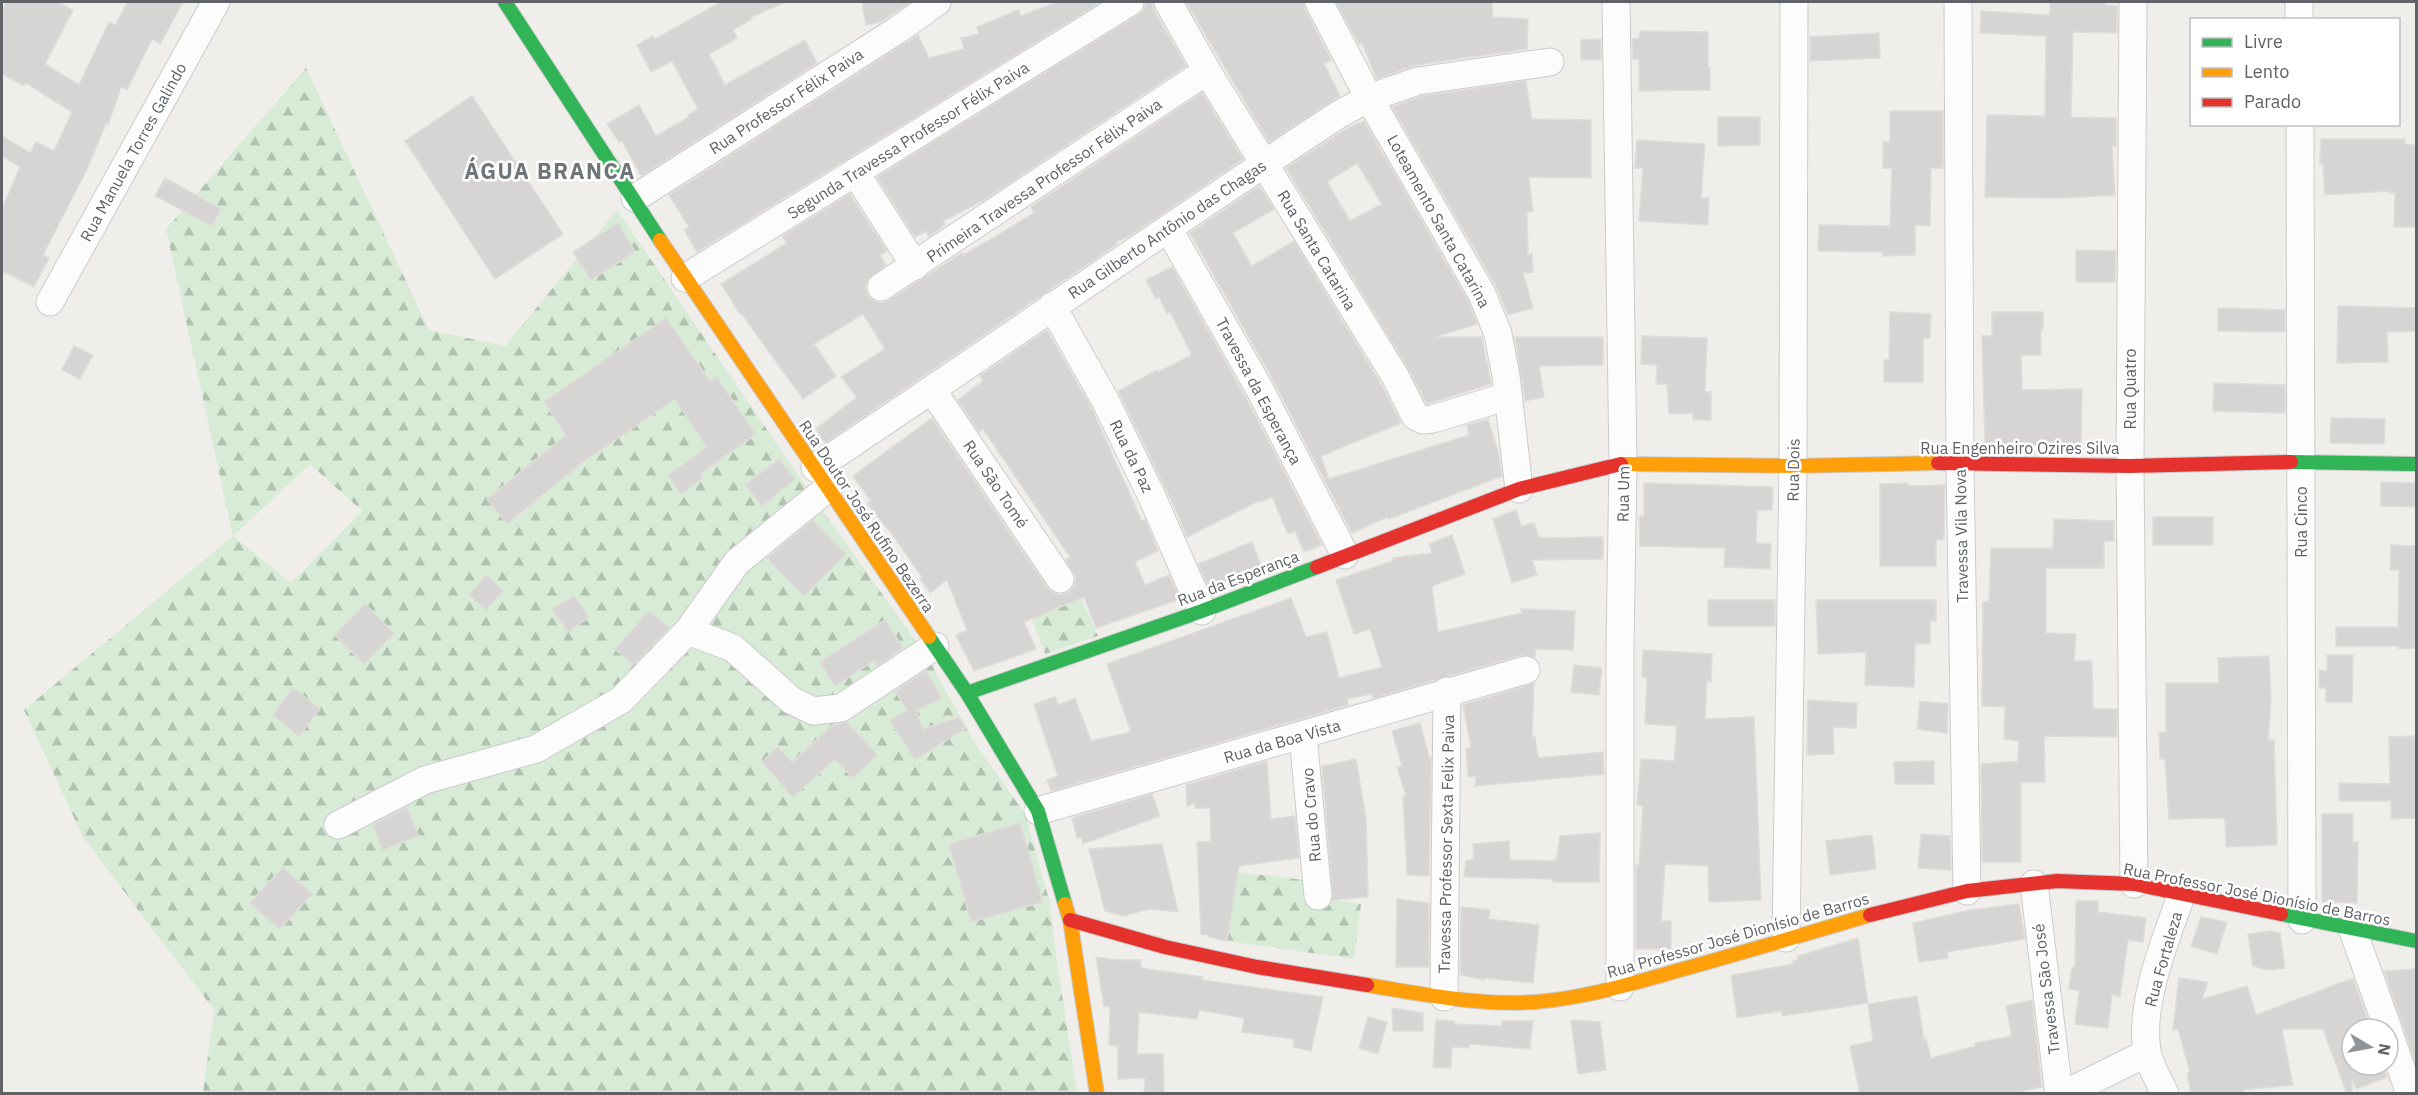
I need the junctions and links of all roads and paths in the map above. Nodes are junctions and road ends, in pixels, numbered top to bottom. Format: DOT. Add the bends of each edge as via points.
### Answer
graph roads {
  1 [pos="216,2"];
  2 [pos="505,2"];
  3 [pos="937,2"];
  4 [pos="1130,2"];
  5 [pos="1168,2"];
  6 [pos="1319,2"];
  7 [pos="1616,2"];
  8 [pos="1794,2"];
  9 [pos="1958,2"];
  10 [pos="2133,2"];
  11 [pos="2300,2"];
  12 [pos="2300,18"];
  13 [pos="1550,62"];
  14 [pos="1207,71"];
  15 [pos="1369,98"];
  16 [pos="2300,126"];
  17 [pos="1264,163"];
  18 [pos="855,172"];
  19 [pos="635,198"];
  20 [pos="1168,230"];
  21 [pos="915,266"];
  22 [pos="685,278"];
  23 [pos="881,287"];
  24 [pos="50,302"];
  25 [pos="1052,306"];
  26 [pos="932,390"];
  27 [pos="1508,396"];
  28 [pos="2300,462"];
  29 [pos="1623,464"];
  30 [pos="1960,464"];
  31 [pos="2416,464"];
  32 [pos="1793,466"];
  33 [pos="2130,466"];
  34 [pos="821,478"];
  35 [pos="1519,489"];
  36 [pos="1345,555"];
  37 [pos="1060,579"];
  38 [pos="1202,611"];
  39 [pos="688,631"];
  40 [pos="935,646"];
  41 [pos="1526,670"];
  42 [pos="1447,692"];
  43 [pos="967,693"];
  44 [pos="1303,735"];
  45 [pos="1038,811"];
  46 [pos="338,825"];
  47 [pos="2034,884"];
  48 [pos="2134,884"];
  49 [pos="1967,891"];
  50 [pos="2182,893"];
  51 [pos="1318,896"];
  52 [pos="1070,920"];
  53 [pos="2302,920"];
  54 [pos="2352,928"];
  55 [pos="1786,938"];
  56 [pos="2416,941"];
  57 [pos="1620,987"];
  58 [pos="1444,997"];
  59 [pos="2383,1017"];
  60 [pos="2147,1053"];
  61 [pos="2400,1065"];
  62 [pos="1097,1094"];
  63 [pos="2059,1094"];
  64 [pos="2064,1094"];
  65 [pos="2165,1094"];
  66 [pos="2410,1094"];
  1 -- 24 [label="street, Rua Manuela Torres Galindo"];
  2 -- 19 [label="street, Rua Doutor José Rufino Bezerra"];
  3 -- 19 [label="street, Rua Professor Félix Paiva"];
  4 -- 18 [label="street, Segunda Travessa Professor Félix Paiva"];
  5 -- 14 [label="street, Rua Santa Catarina"];
  6 -- 15 [label="street, Loteamento Santa Catarina"];
  7 -- 29 [label="street, Rua Um"];
  8 -- 32 [label="street, Rua Dois"];
  9 -- 30 [label="street, Travessa Vila Nova"];
  10 -- 33 [label="street, Rua Quatro"];
  11 -- 12 [label="street"];
  13 -- 15 [label="street, Rua Gilberto Antônio das Chagas" via="1418,81"];
  14 -- 17 [label="street, Rua Santa Catarina"];
  14 -- 21 [label="street, Primeira Travessa Professor Félix Paiva"];
  15 -- 17 [label="street, Rua Gilberto Antônio das Chagas"];
  15 -- 27 [label="street, Loteamento Santa Catarina" via="1482,294 1498,334"];
  16 -- 28 [label="street, Rua Cinco"];
  17 -- 20 [label="street, Rua Gilberto Antônio das Chagas"];
  17 -- 27 [label="street, Rua Santa Catarina" via="1395,376 1414,416 1433,419"];
  18 -- 21 [label="street"];
  18 -- 22 [label="street, Segunda Travessa Professor Félix Paiva"];
  19 -- 22 [label="street, Rua Doutor José Rufino Bezerra"];
  20 -- 25 [label="street, Rua Gilberto Antônio das Chagas"];
  20 -- 36 [label="street, Travessa da Esperança" via="1259,388"];
  21 -- 23 [label="street, Primeira Travessa Professor Félix Paiva"];
  22 -- 34 [label="street, Rua Doutor José Rufino Bezerra"];
  25 -- 26 [label="street, Rua Gilberto Antônio das Chagas"];
  25 -- 38 [label="street, Rua da Paz" via="1105,399"];
  26 -- 34 [label="street, Rua Gilberto Antônio das Chagas"];
  26 -- 37 [label="street, Rua São Tomé"];
  27 -- 35 [label="street, Loteamento Santa Catarina"];
  28 -- 31 [label="street, Rua Engenheiro Ozires Silva"];
  28 -- 33 [label="street, Rua Engenheiro Ozires Silva"];
  28 -- 53 [label="street, Rua Cinco"];
  29 -- 32 [label="street, Rua Engenheiro Ozires Silva"];
  29 -- 35 [label="street, Rua Engenheiro Ozires Silva"];
  29 -- 57 [label="street, Rua Um"];
  30 -- 32 [label="street, Rua Engenheiro Ozires Silva"];
  30 -- 33 [label="street, Rua Engenheiro Ozires Silva"];
  30 -- 49 [label="street, Travessa Vila Nova"];
  32 -- 55 [label="street, Rua Dois"];
  33 -- 48 [label="street, Rua Quatro"];
  34 -- 39 [label="street, Rua Gilberto Antônio das Chagas" via="737,562"];
  34 -- 40 [label="street, Rua Doutor José Rufino Bezerra"];
  35 -- 36 [label="street, Rua da Esperança"];
  36 -- 38 [label="street, Rua da Esperança"];
  38 -- 43 [label="street, Rua da Esperança"];
  39 -- 40 [label="street" via="733,648 791,699 813,711 841,708"];
  39 -- 46 [label="street, Rua Gilberto Antônio das Chagas" via="621,700 536,749 425,780"];
  40 -- 43 [label="street, Rua Doutor José Rufino Bezerra"];
  41 -- 42 [label="street, Rua da Boa Vista"];
  42 -- 44 [label="street, Rua da Boa Vista"];
  42 -- 58 [label="street, Travessa Professor Sexta Felix Paiva"];
  43 -- 45 [label="street, Rua Doutor José Rufino Bezerra"];
  44 -- 45 [label="street, Rua da Boa Vista"];
  44 -- 51 [label="street, Rua do Cravo"];
  45 -- 52 [label="street, Rua Doutor José Rufino Bezerra"];
  47 -- 48 [label="street, Rua Professor José Dionísio de Barros"];
  47 -- 49 [label="street, Rua Professor José Dionísio de Barros"];
  47 -- 63 [label="street, Travessa São José"];
  48 -- 50 [label="street, Rua Professor José Dionísio de Barros"];
  49 -- 55 [label="street, Rua Professor José Dionísio de Barros"];
  50 -- 53 [label="street, Rua Professor José Dionísio de Barros"];
  50 -- 60 [label="street, Rua Fortaleza" via="2150,995"];
  52 -- 58 [label="street, Rua Professor José Dionísio de Barros" via="1165,947 1257,967"];
  52 -- 62 [label="street, Rua Doutor José Rufino Bezerra"];
  53 -- 54 [label="street, Rua Professor José Dionísio de Barros"];
  54 -- 56 [label="street, Rua Professor José Dionísio de Barros"];
  54 -- 59 [label="street"];
  55 -- 57 [label="street, Rua Professor José Dionísio de Barros"];
  57 -- 58 [label="street, Rua Professor José Dionísio de Barros" via="1533,1002"];
  60 -- 64 [label="street"];
  60 -- 65 [label="street, Rua Fortaleza"];
  61 -- 66 [label="street"];
}
